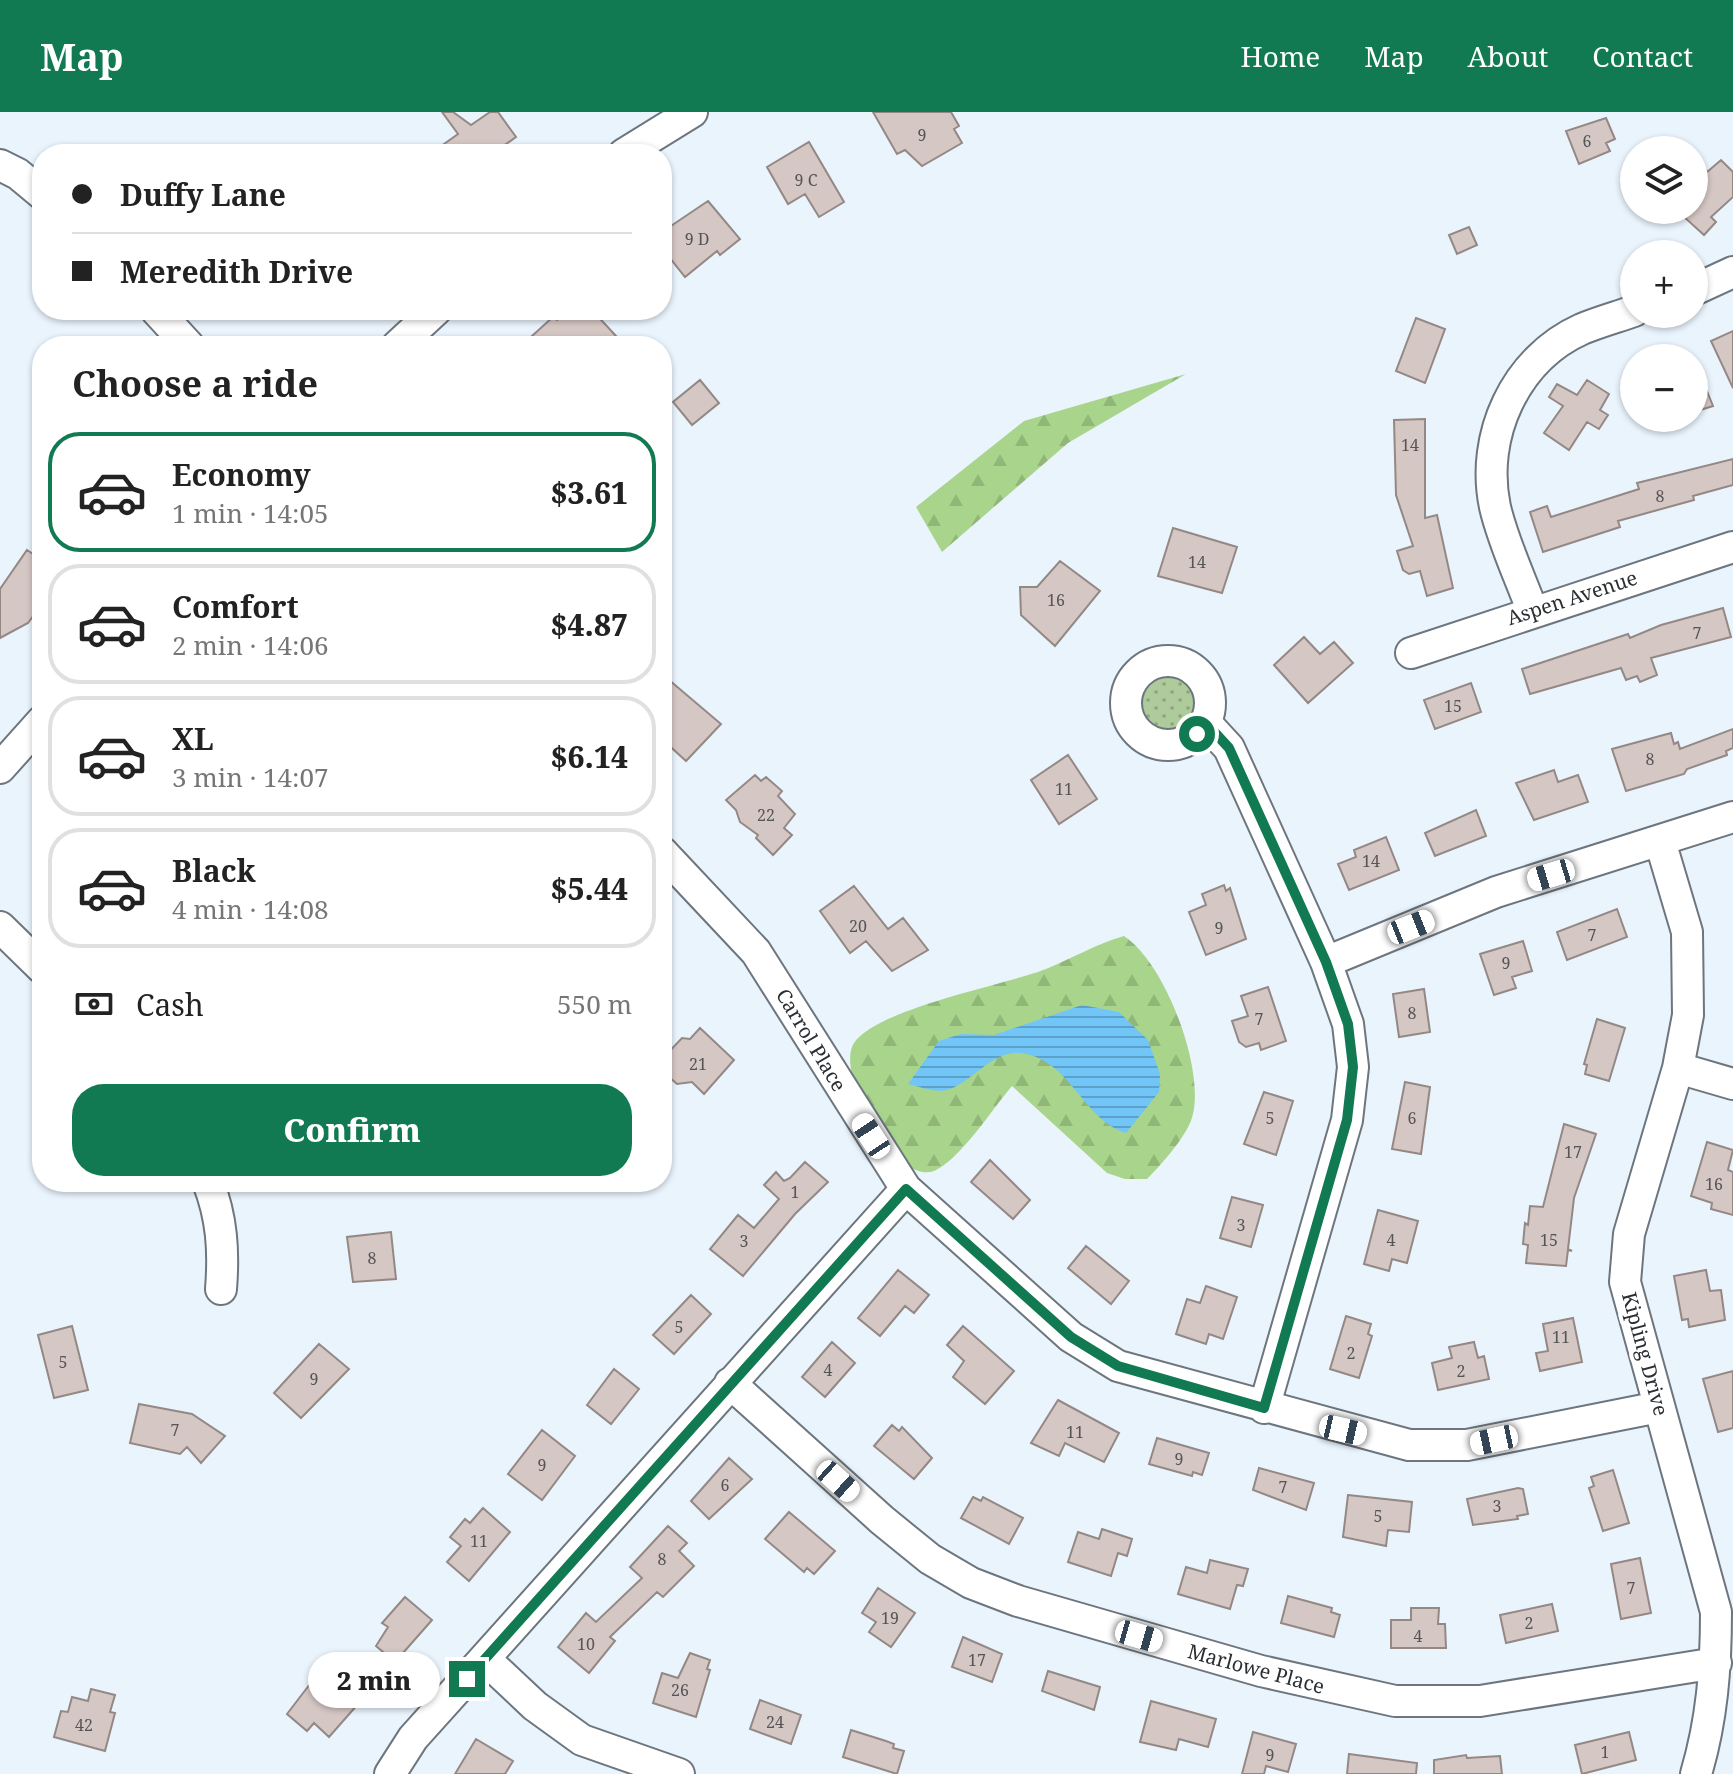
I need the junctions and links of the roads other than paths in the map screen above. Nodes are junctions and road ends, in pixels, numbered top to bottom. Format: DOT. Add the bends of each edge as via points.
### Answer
graph roads {
  1 [pos="692,112"];
  2 [pos="640,144"];
  3 [pos="0,165"];
  4 [pos="32,186"];
  5 [pos="1733,272"];
  6 [pos="1708,284"];
  7 [pos="1620,316"];
  8 [pos="165,320"];
  9 [pos="425,320"];
  10 [pos="180,336"];
  11 [pos="408,336"];
  12 [pos="1733,547"];
  13 [pos="1532,610"];
  14 [pos="1411,653"];
  15 [pos="1206,723"];
  16 [pos="32,732"];
  17 [pos="0,768"];
  18 [pos="1733,817"];
  19 [pos="1660,841"];
  20 [pos="672,863"];
  21 [pos="0,927"];
  22 [pos="32,958"];
  23 [pos="1326,962"];
  24 [pos="1678,1068"];
  25 [pos="1733,1084"];
  26 [pos="906,1189"];
  27 [pos="212,1192"];
  28 [pos="221,1289"];
  29 [pos="730,1383"];
  30 [pos="1659,1407"];
  31 [pos="1264,1408"];
  32 [pos="485,1659"];
  33 [pos="1716,1663"];
  34 [pos="390,1774"];
  35 [pos="679,1774"];
  36 [pos="1696,1774"];
  1 -- 2 [label="street"];
  3 -- 4 [label="street"];
  5 -- 6 [label="street"];
  7 -- 13 [label="street" via="1580,330 1546,352 1507,401 1495,436 1491,474 1496,508"];
  8 -- 10 [label="street"];
  9 -- 11 [label="street"];
  12 -- 13 [label="street, Aspen Avenue"];
  13 -- 14 [label="street, Aspen Avenue"];
  15 -- 23 [label="street" via="1229,748"];
  16 -- 17 [label="street"];
  18 -- 19 [label="street"];
  19 -- 23 [label="street" via="1496,892"];
  19 -- 24 [label="street, Kipling Drive" via="1687,932 1688,1015"];
  20 -- 26 [label="street, Carrol Place" via="756,952"];
  21 -- 22 [label="street"];
  23 -- 31 [label="street" via="1348,1024 1353,1067 1347,1120"];
  24 -- 25 [label="street"];
  24 -- 30 [label="street, Kipling Drive" via="1629,1234 1625,1282"];
  26 -- 29 [label="street"];
  26 -- 31 [label="street, Carrol Place" via="1071,1337 1118,1366"];
  27 -- 28 [label="street" via="224,1246"];
  29 -- 32 [label="street"];
  29 -- 33 [label="street, Marlowe Place" via="882,1520 930,1559 971,1583 1261,1671 1395,1701 1480,1701"];
  30 -- 31 [label="street, Carrol Place" via="1467,1445 1409,1445"];
  30 -- 33 [label="street, Kipling Drive" via="1716,1612"];
  32 -- 34 [label="street" via="413,1738"];
  32 -- 35 [label="street" via="535,1706 582,1740"];
  33 -- 36 [label="street, Kipling Drive" via="1709,1730"];
}
